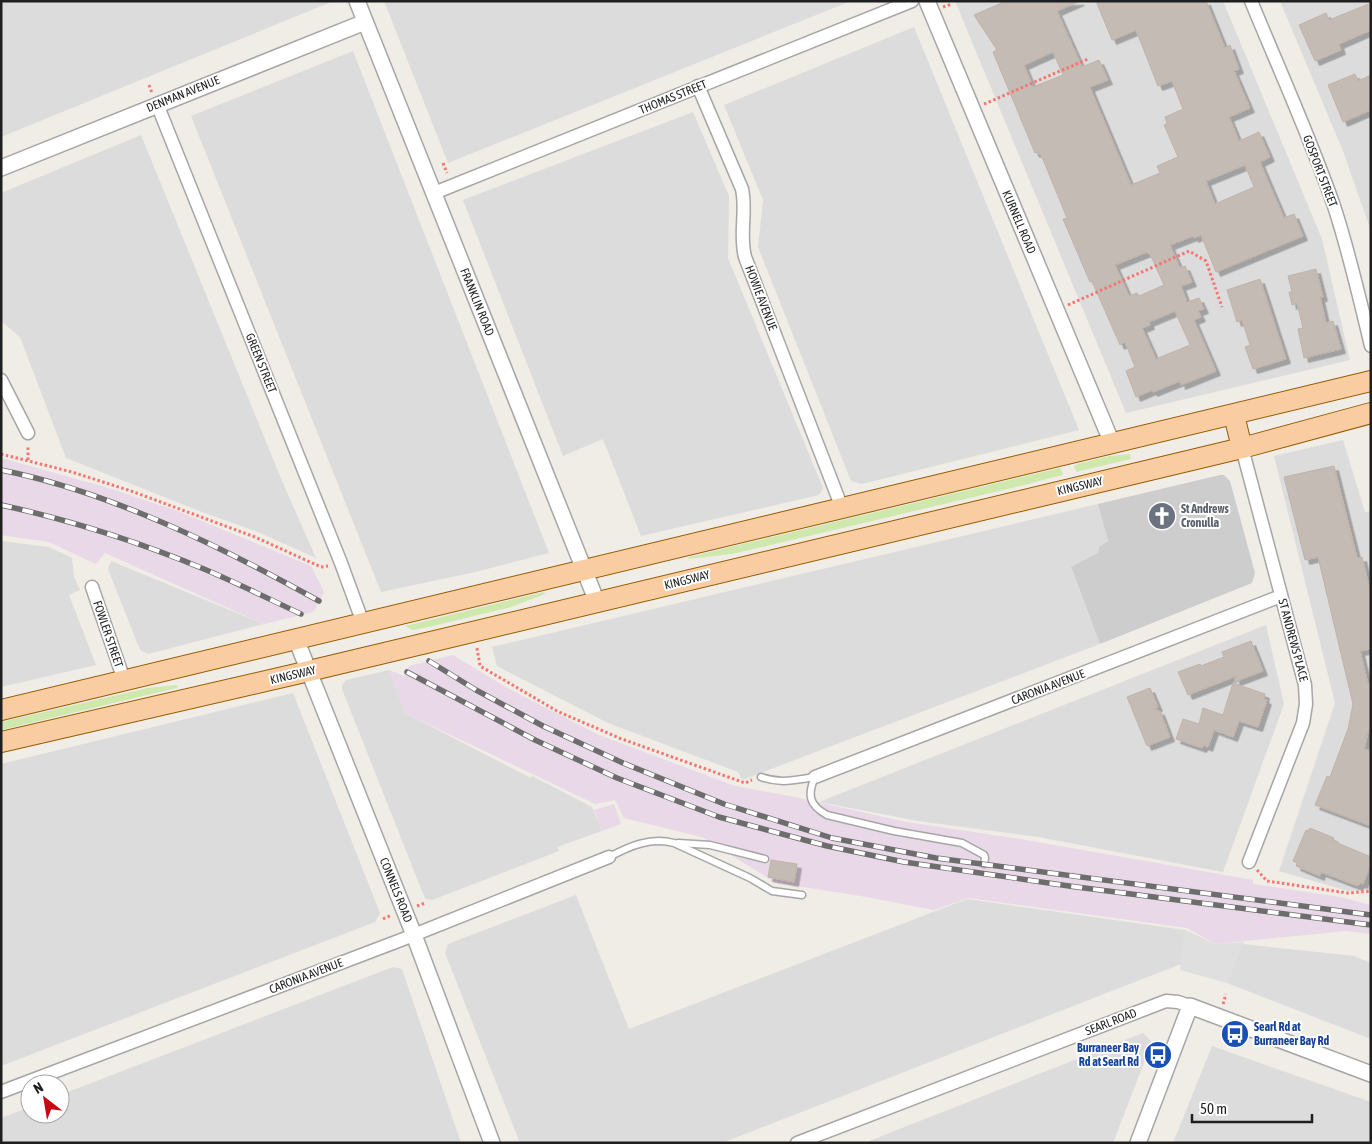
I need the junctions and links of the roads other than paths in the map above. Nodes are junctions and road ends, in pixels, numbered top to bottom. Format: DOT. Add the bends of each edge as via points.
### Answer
graph roads {
  1 [pos="357,1"];
  2 [pos="912,1"];
  3 [pos="927,1"];
  4 [pos="1251,1"];
  5 [pos="365,22"];
  6 [pos="698,86"];
  7 [pos="157,104"];
  8 [pos="1,168"];
  9 [pos="434,193"];
  10 [pos="1371,346"];
  11 [pos="1,380"];
  12 [pos="1371,381"];
  13 [pos="1371,413"];
  14 [pos="1234,415"];
  15 [pos="28,433"];
  16 [pos="1112,443"];
  17 [pos="1242,448"];
  18 [pos="842,508"];
  19 [pos="585,570"];
  20 [pos="92,587"];
  21 [pos="1281,596"];
  22 [pos="597,602"];
  23 [pos="363,623"];
  24 [pos="296,639"];
  25 [pos="309,671"];
  26 [pos="124,680"];
  27 [pos="1,710"];
  28 [pos="1,742"];
  29 [pos="761,777"];
  30 [pos="815,777"];
  31 [pos="674,843"];
  32 [pos="609,857"];
  33 [pos="765,859"];
  34 [pos="1249,862"];
  35 [pos="984,864"];
  36 [pos="802,895"];
  37 [pos="414,935"];
  38 [pos="1190,1006"];
  39 [pos="1371,1074"];
  40 [pos="1,1092"];
  41 [pos="492,1143"];
  42 [pos="797,1143"];
  43 [pos="1138,1143"];
  1 -- 5 [label="street, FRANKLIN ROAD"];
  2 -- 6 [label="street, THOMAS STREET"];
  3 -- 16 [label="street, KURNELL ROAD"];
  4 -- 10 [label="street, GOSPORT STREET" via="1334,206"];
  5 -- 7 [label="street, DENMAN AVENUE"];
  5 -- 9 [label="street, FRANKLIN ROAD"];
  6 -- 9 [label="street, THOMAS STREET"];
  6 -- 18 [label="street, HOWIE AVENUE" via="742,188 745,257"];
  7 -- 8 [label="street, DENMAN AVENUE"];
  7 -- 23 [label="street, GREEN STREET"];
  9 -- 19 [label="street, FRANKLIN ROAD"];
  11 -- 15 [label="street"];
  12 -- 14 [label="main road"];
  13 -- 17 [label="main road, KINGSWAY"];
  14 -- 16 [label="main road"];
  14 -- 17 [label="main road, ST ANDREWS PLACE"];
  16 -- 18 [label="main road"];
  17 -- 21 [label="street, ST ANDREWS PLACE"];
  17 -- 22 [label="main road, KINGSWAY"];
  18 -- 19 [label="main road"];
  19 -- 22 [label="street, FRANKLIN ROAD"];
  19 -- 23 [label="main road"];
  20 -- 26 [label="street, FOWLER STREET"];
  21 -- 30 [label="street, CARONIA AVENUE"];
  21 -- 34 [label="street, ST ANDREWS PLACE" via="1305,685 1306,704 1303,724"];
  22 -- 25 [label="main road, KINGSWAY"];
  23 -- 24 [label="main road"];
  24 -- 25 [label="street, CONNELS ROAD"];
  24 -- 26 [label="main road"];
  25 -- 28 [label="main road, KINGSWAY"];
  25 -- 37 [label="street, CONNELS ROAD"];
  26 -- 27 [label="main road"];
  29 -- 30 [label="lane" via="783,782"];
  30 -- 35 [label="lane" via="810,797 819,811 894,831 962,843 984,855"];
  31 -- 32 [label="lane" via="655,840"];
  31 -- 33 [label="lane" via="710,845"];
  31 -- 36 [label="lane" via="772,891"];
  32 -- 37 [label="street, CARONIA AVENUE"];
  37 -- 40 [label="street, CARONIA AVENUE"];
  37 -- 41 [label="street, CONNELS ROAD"];
  38 -- 39 [label="street, SEARL ROAD"];
  38 -- 42 [label="street, SEARL ROAD" via="1166,1001"];
  38 -- 43 [label="street"];
}
